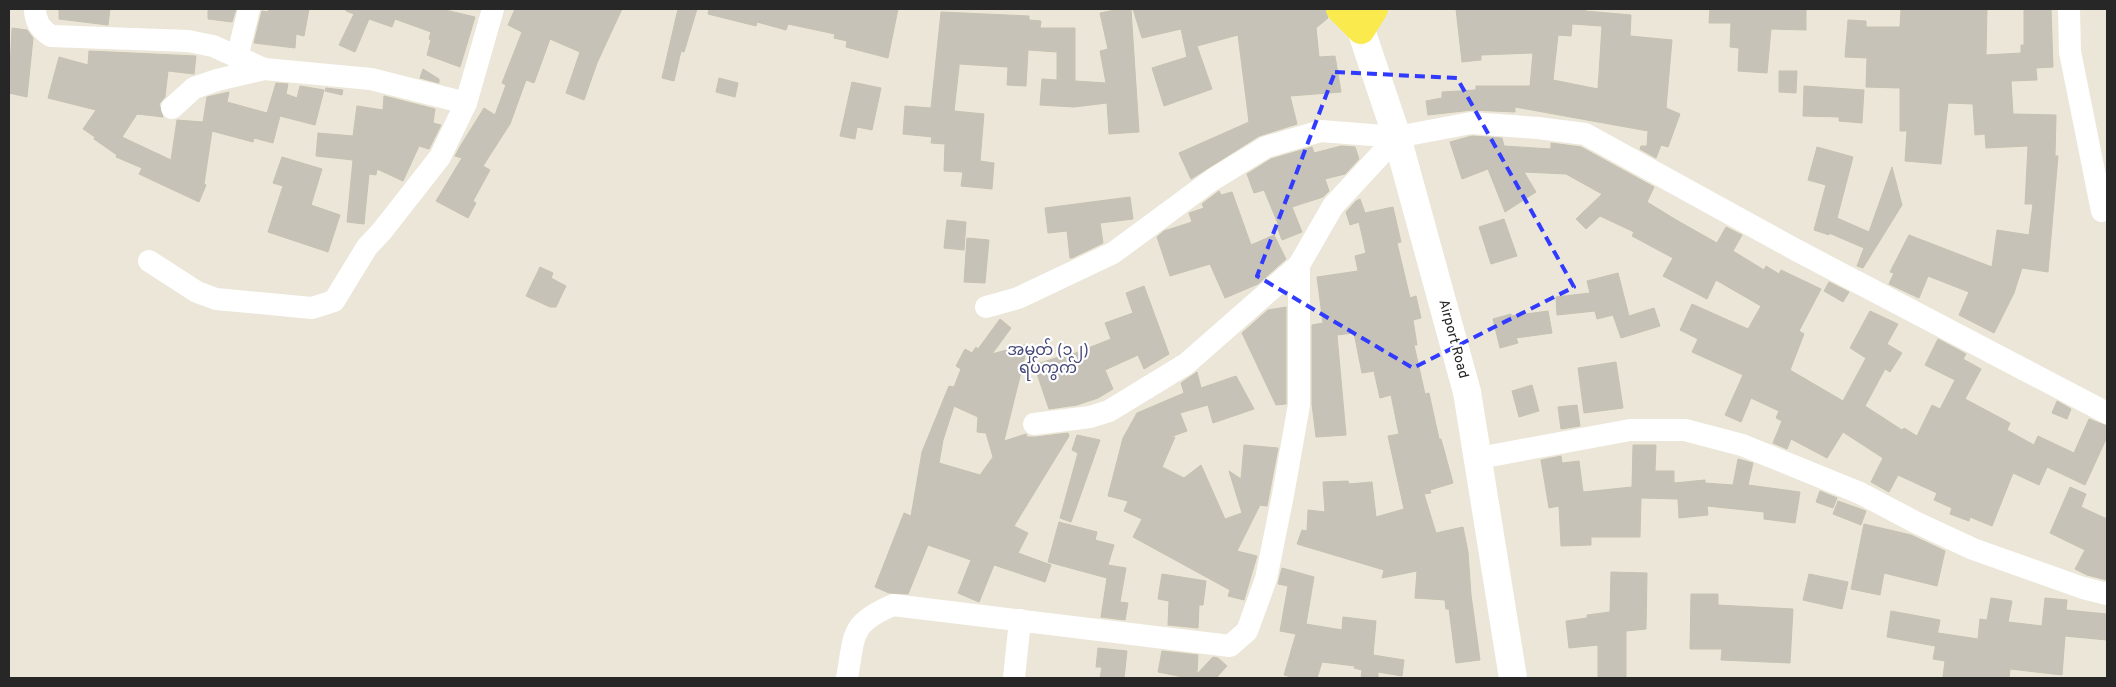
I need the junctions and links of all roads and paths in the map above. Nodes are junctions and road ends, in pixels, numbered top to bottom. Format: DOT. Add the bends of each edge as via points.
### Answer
graph roads {
  1 [pos="35,9"];
  2 [pos="249,9"];
  3 [pos="493,9"];
  4 [pos="1340,9"];
  5 [pos="2069,9"];
  6 [pos="1364,16"];
  7 [pos="237,58"];
  8 [pos="264,69"];
  9 [pos="466,103"];
  10 [pos="172,108"];
  11 [pos="1398,137"];
  12 [pos="2102,211"];
  13 [pos="149,261"];
  14 [pos="1299,265"];
  15 [pos="986,307"];
  16 [pos="2107,413"];
  17 [pos="1034,424"];
  18 [pos="1479,458"];
  19 [pos="2107,594"];
  20 [pos="1020,620"];
  21 [pos="847,678"];
  22 [pos="1014,678"];
  23 [pos="1513,678"];
  1 -- 7 [label="street" via="42,31 51,36 188,41 213,46"];
  2 -- 7 [label="street"];
  3 -- 9 [label="street"];
  4 -- 6 [label="main road"];
  5 -- 12 [label="street" via="2070,52"];
  6 -- 11 [label="main road, Airport Road"];
  7 -- 8 [label="street"];
  8 -- 9 [label="street" via="372,78"];
  8 -- 10 [label="street" via="194,88"];
  9 -- 13 [label="street" via="440,158 367,247 334,301 312,308 216,299 197,292"];
  11 -- 14 [label="street" via="1333,206"];
  11 -- 15 [label="street" via="1321,131 1266,147 1212,180 1113,253 1018,298"];
  11 -- 16 [label="street" via="1471,123 1584,134 1798,251"];
  11 -- 18 [label="main road, Airport Road" via="1467,392"];
  14 -- 17 [label="street" via="1186,364 1109,411 1090,417"];
  14 -- 20 [label="street" via="1299,404 1266,578 1247,631 1230,646"];
  18 -- 19 [label="street" via="1630,430 1685,430 1742,445 1860,494 1973,549"];
  18 -- 23 [label="main road, Airport Road"];
  20 -- 21 [label="street" via="893,605 872,614 855,630"];
  20 -- 22 [label="street"];
}
